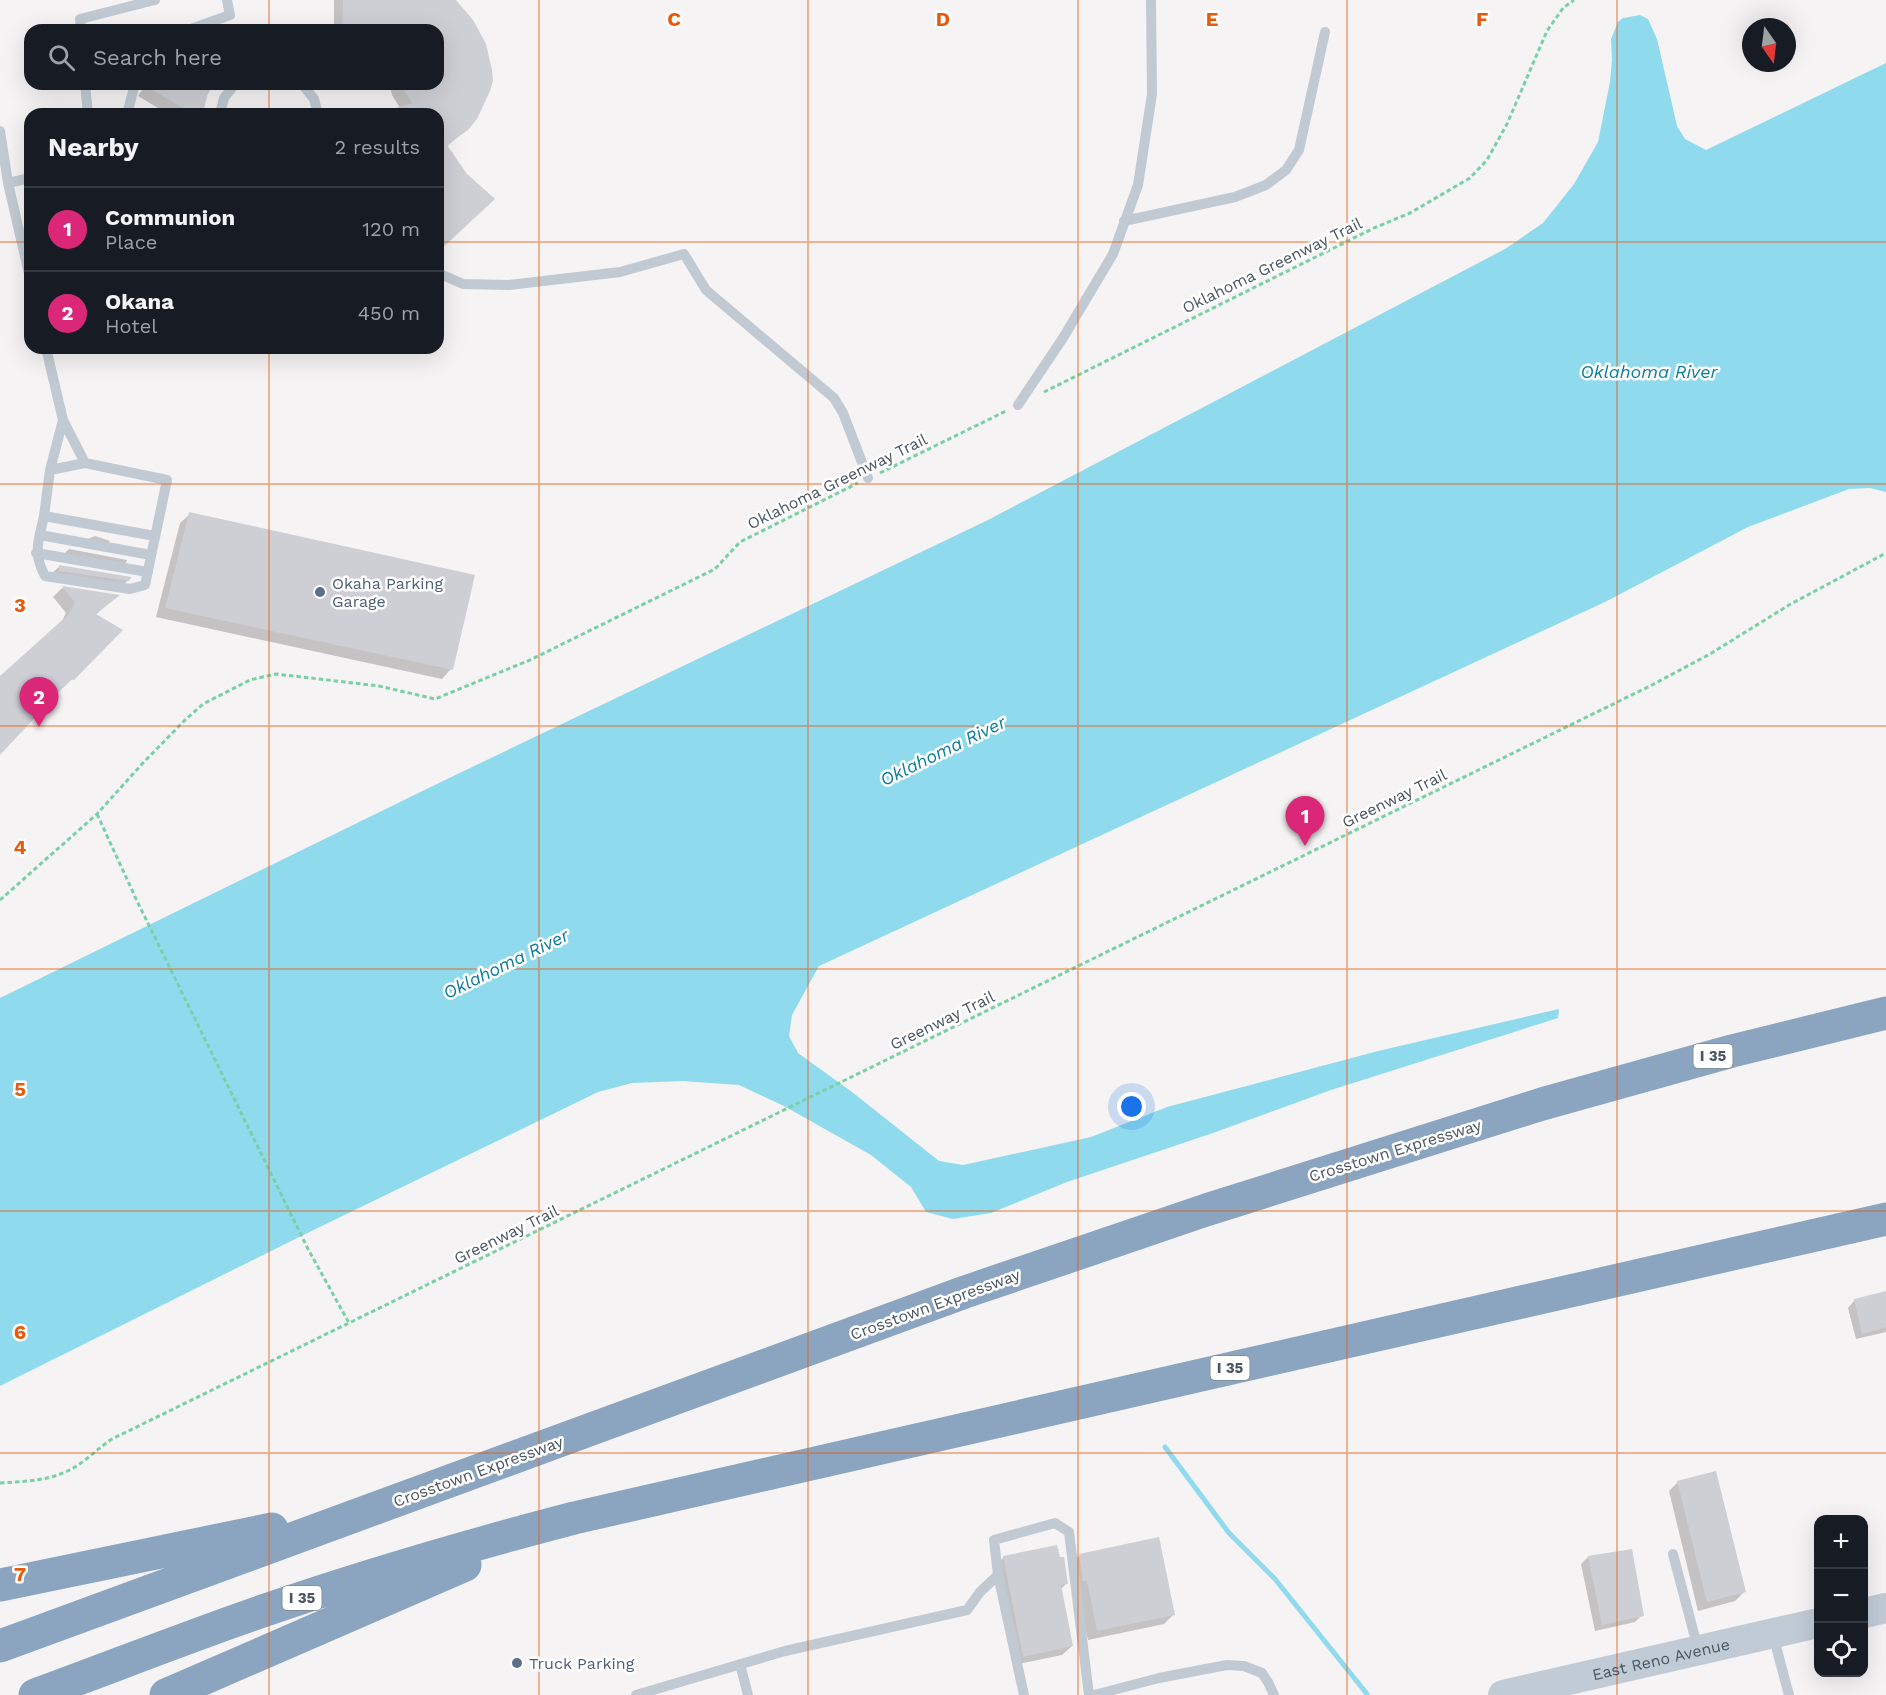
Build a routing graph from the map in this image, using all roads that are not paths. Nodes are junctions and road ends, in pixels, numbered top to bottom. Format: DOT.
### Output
graph roads {
  1 [pos="155,0"];
  2 [pos="227,0"];
  3 [pos="1151,0"];
  4 [pos="80,24"];
  5 [pos="205,24"];
  6 [pos="1325,32"];
  7 [pos="86,90"];
  8 [pos="133,90"];
  9 [pos="230,90"];
  10 [pos="307,90"];
  11 [pos="87,108"];
  12 [pos="129,108"];
  13 [pos="222,108"];
  14 [pos="316,108"];
  15 [pos="0,131"];
  16 [pos="24,179"];
  17 [pos="8,183"];
  18 [pos="1124,221"];
  19 [pos="24,252"];
  20 [pos="444,276"];
  21 [pos="47,354"];
  22 [pos="1018,405"];
  23 [pos="63,420"];
  24 [pos="85,463"];
  25 [pos="50,470"];
  26 [pos="868,478"];
  27 [pos="44,516"];
  28 [pos="40,535"];
  29 [pos="155,536"];
  30 [pos="36,553"];
  31 [pos="151,555"];
  32 [pos="148,572"];
  33 [pos="1886,1013"];
  34 [pos="1886,1219"];
  35 [pos="382,1506"];
  36 [pos="574,1518"];
  37 [pos="1673,1554"];
  38 [pos="998,1575"];
  39 [pos="0,1585"];
  40 [pos="1886,1608"];
  41 [pos="1868,1612"];
  42 [pos="1814,1624"];
  43 [pos="1772,1634"];
  44 [pos="0,1646"];
  45 [pos="1698,1650"];
  46 [pos="740,1664"];
  47 [pos="35,1695"];
  48 [pos="166,1695"];
  49 [pos="636,1695"];
  50 [pos="748,1695"];
  51 [pos="1024,1695"];
  52 [pos="1093,1695"];
  53 [pos="1274,1695"];
  54 [pos="1503,1695"];
  55 [pos="1789,1695"];
  1 -- 4 [label="lane"];
  2 -- 5 [label="lane"];
  3 -- 18 [label="lane"];
  6 -- 18 [label="lane"];
  7 -- 11 [label="lane"];
  8 -- 12 [label="lane"];
  9 -- 13 [label="lane"];
  10 -- 14 [label="lane"];
  15 -- 17 [label="lane"];
  16 -- 17 [label="lane"];
  17 -- 19 [label="lane"];
  18 -- 22 [label="lane"];
  20 -- 26 [label="lane"];
  21 -- 23 [label="lane"];
  23 -- 24 [label="lane"];
  23 -- 25 [label="lane"];
  24 -- 25 [label="lane"];
  24 -- 29 [label="lane"];
  25 -- 27 [label="lane"];
  27 -- 28 [label="lane"];
  27 -- 29 [label="lane"];
  28 -- 30 [label="lane"];
  28 -- 31 [label="lane"];
  29 -- 31 [label="lane"];
  30 -- 32 [label="lane"];
  30 -- 32 [label="lane"];
  31 -- 32 [label="lane"];
  33 -- 35 [label="highway, Crosstown Expressway / I 35"];
  34 -- 36 [label="highway, I 35"];
  35 -- 39 [label="highway"];
  35 -- 44 [label="highway, Crosstown Expressway / I 35"];
  36 -- 47 [label="highway, I 35"];
  36 -- 48 [label="highway"];
  37 -- 45 [label="lane"];
  38 -- 46 [label="lane"];
  38 -- 51 [label="lane"];
  38 -- 52 [label="lane"];
  40 -- 41 [label="main road"];
  42 -- 43 [label="main road, East Reno Avenue"];
  43 -- 45 [label="main road, East Reno Avenue"];
  43 -- 55 [label="lane"];
  45 -- 54 [label="main road, East Reno Avenue"];
  46 -- 49 [label="lane"];
  46 -- 50 [label="lane"];
  52 -- 53 [label="lane"];
}
